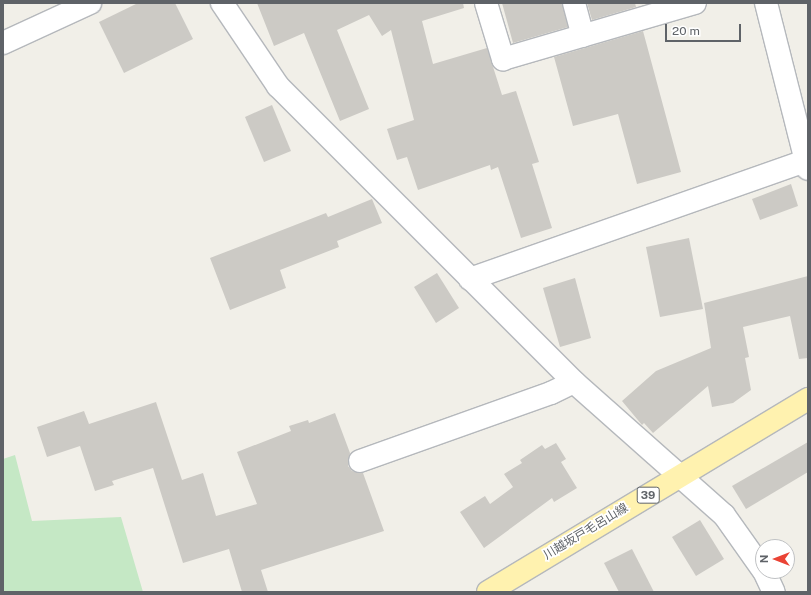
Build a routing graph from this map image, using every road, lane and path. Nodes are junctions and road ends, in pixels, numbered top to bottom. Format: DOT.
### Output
graph roads {
  1 [pos="90,3"];
  2 [pos="222,3"];
  3 [pos="486,3"];
  4 [pos="574,3"];
  5 [pos="766,3"];
  6 [pos="682,5"];
  7 [pos="583,36"];
  8 [pos="3,43"];
  9 [pos="807,165"];
  10 [pos="470,278"];
  11 [pos="574,382"];
  12 [pos="808,399"];
  13 [pos="360,461"];
  14 [pos="678,476"];
  15 [pos="755,559"];
  16 [pos="768,579"];
  17 [pos="491,591"];
  18 [pos="774,592"];
  1 -- 8 [label="street"];
  2 -- 10 [label="street"];
  3 -- 7 [label="street"];
  4 -- 7 [label="street"];
  5 -- 9 [label="street"];
  6 -- 7 [label="street"];
  9 -- 10 [label="street"];
  10 -- 11 [label="street"];
  11 -- 13 [label="street"];
  11 -- 14 [label="street"];
  12 -- 14 [label="main road, 川越坂戸毛呂山線 / 39"];
  14 -- 15 [label="street"];
  14 -- 17 [label="main road, 川越坂戸毛呂山線 / 39"];
  16 -- 18 [label="street"];
}
